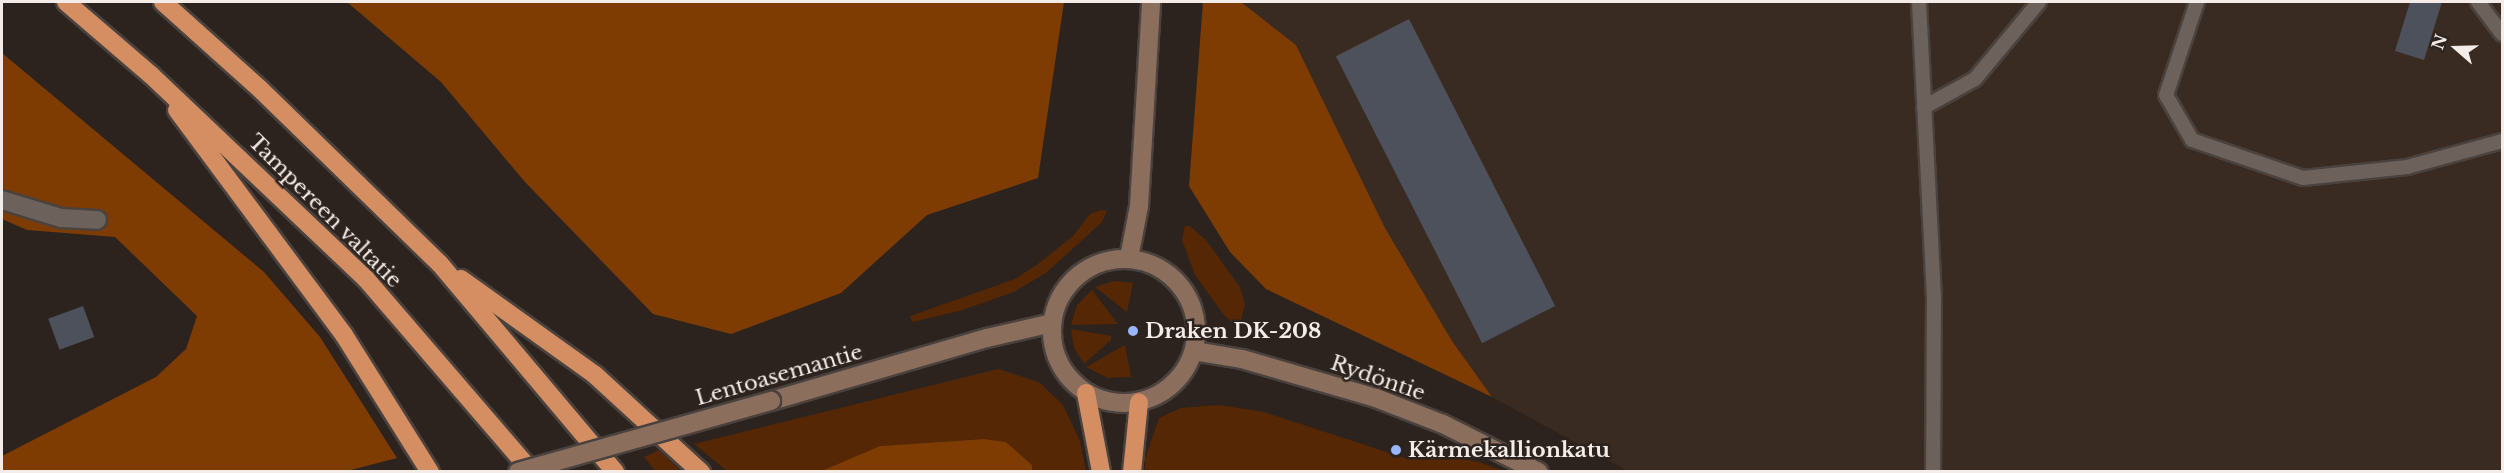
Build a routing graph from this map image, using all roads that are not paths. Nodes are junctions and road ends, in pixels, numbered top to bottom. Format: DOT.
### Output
graph roads {
  1 [pos="66,2"];
  2 [pos="163,2"];
  3 [pos="1151,2"];
  4 [pos="1919,2"];
  5 [pos="2039,2"];
  6 [pos="2198,2"];
  7 [pos="2478,2"];
  8 [pos="2502,34"];
  9 [pos="151,75"];
  10 [pos="1924,107"];
  11 [pos="2502,141"];
  12 [pos="2,200"];
  13 [pos="97,220"];
  14 [pos="1129,258"];
  15 [pos="440,264"];
  16 [pos="1052,323"];
  17 [pos="1194,351"];
  18 [pos="1086,393"];
  19 [pos="1139,402"];
  20 [pos="430,471"];
  21 [pos="518,471"];
  22 [pos="532,471"];
  23 [pos="615,471"];
  24 [pos="701,471"];
  25 [pos="1101,471"];
  26 [pos="1131,471"];
  27 [pos="1539,471"];
  28 [pos="1933,471"];
  1 -- 9 [label="highway, Tampereen valtatie"];
  2 -- 15 [label="highway, Tampereen valtatie"];
  3 -- 14 [label="main road"];
  4 -- 10 [label="lane"];
  5 -- 10 [label="lane"];
  6 -- 11 [label="lane"];
  7 -- 8 [label="lane"];
  9 -- 20 [label="highway"];
  9 -- 22 [label="highway, Tampereen valtatie"];
  10 -- 28 [label="lane"];
  12 -- 13 [label="street"];
  14 -- 16 [label="main road"];
  14 -- 17 [label="main road"];
  15 -- 23 [label="highway, Tampereen valtatie"];
  15 -- 24 [label="highway"];
  16 -- 18 [label="main road"];
  16 -- 21 [label="main road, Lentoasemantie, bridge"];
  17 -- 19 [label="main road"];
  17 -- 27 [label="main road, Rydöntie"];
  18 -- 19 [label="main road"];
  18 -- 25 [label="highway"];
  19 -- 26 [label="highway"];
}
